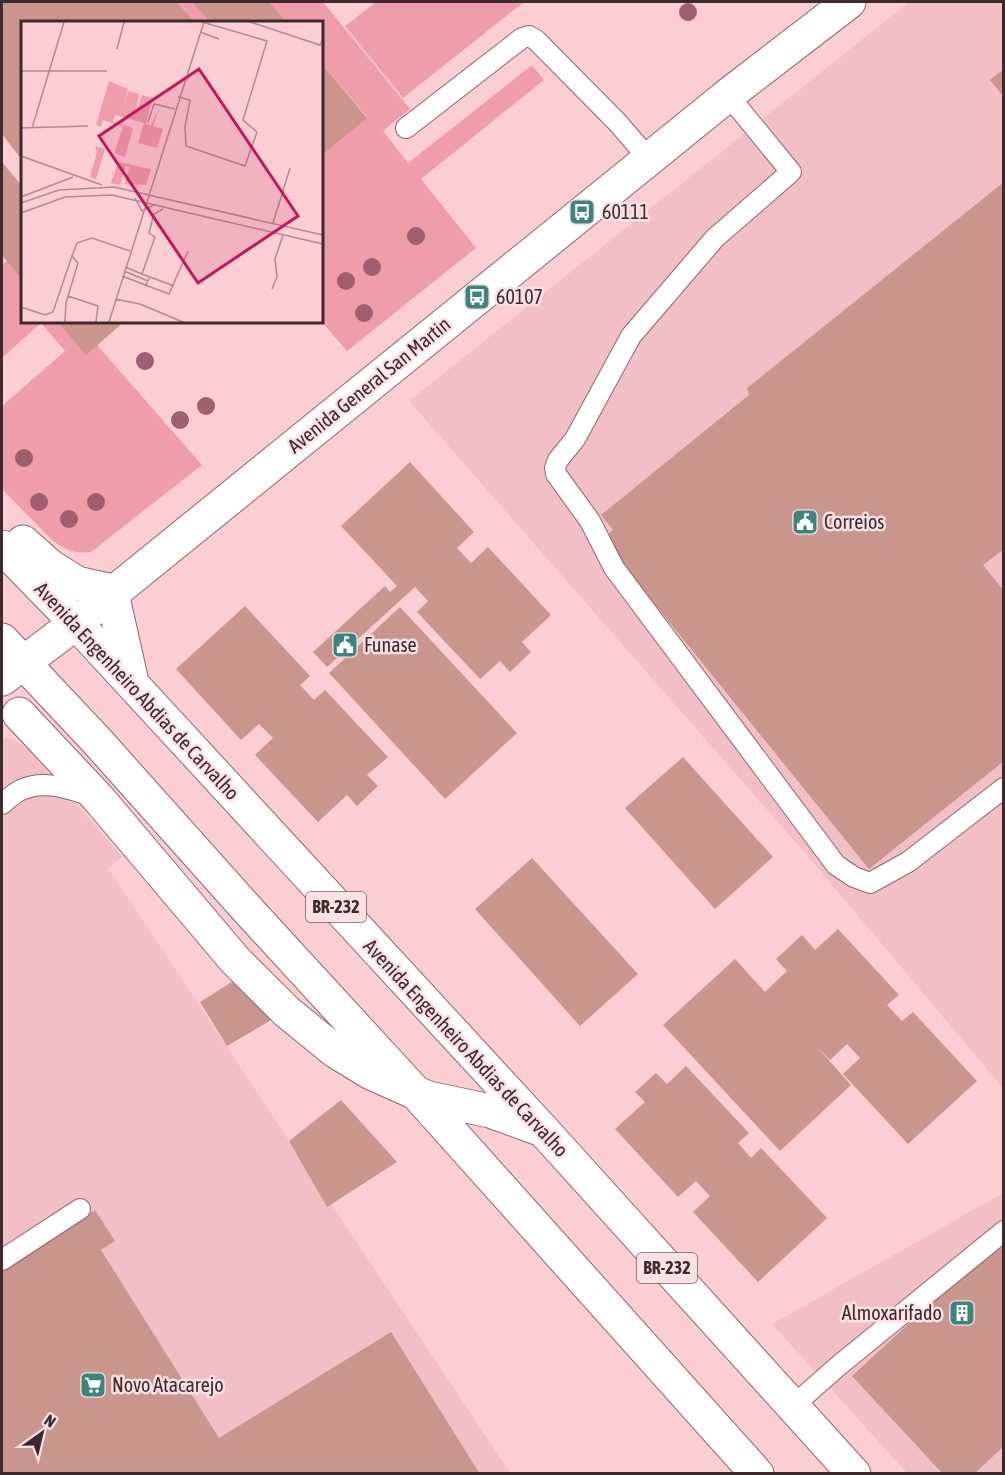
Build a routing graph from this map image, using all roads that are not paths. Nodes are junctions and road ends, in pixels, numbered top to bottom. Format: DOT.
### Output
graph roads {
  1 [pos="849,2"];
  2 [pos="728,95"];
  3 [pos="406,128"];
  4 [pos="649,159"];
  5 [pos="2,541"];
  6 [pos="113,591"];
  7 [pos="76,622"];
  8 [pos="9,661"];
  9 [pos="132,684"];
  10 [pos="10,712"];
  11 [pos="97,741"];
  12 [pos="1004,788"];
  13 [pos="98,798"];
  14 [pos="2,804"];
  15 [pos="416,1093"];
  16 [pos="542,1129"];
  17 [pos="80,1209"];
  18 [pos="1004,1231"];
  19 [pos="2,1260"];
  20 [pos="793,1406"];
  21 [pos="757,1473"];
  22 [pos="854,1473"];
  1 -- 2 [label="main road, Avenida General San Martin"];
  2 -- 4 [label="main road, Avenida General San Martin"];
  2 -- 12 [label="lane"];
  3 -- 4 [label="lane"];
  4 -- 6 [label="main road, Avenida General San Martin"];
  5 -- 6 [label="main road"];
  5 -- 7 [label="main road, Avenida Engenheiro Abdias de Carvalho / BR-232"];
  6 -- 7 [label="main road, Avenida General San Martin"];
  6 -- 9 [label="main road"];
  7 -- 8 [label="main road, Avenida General San Martin"];
  7 -- 9 [label="main road, Avenida Engenheiro Abdias de Carvalho / BR-232"];
  8 -- 11 [label="main road"];
  9 -- 16 [label="main road, Avenida Engenheiro Abdias de Carvalho / BR-232"];
  10 -- 11 [label="main road"];
  10 -- 13 [label="main road"];
  11 -- 15 [label="main road"];
  13 -- 14 [label="lane"];
  13 -- 15 [label="main road"];
  15 -- 16 [label="main road"];
  15 -- 21 [label="main road"];
  16 -- 20 [label="main road, Avenida Engenheiro Abdias de Carvalho / BR-232"];
  17 -- 19 [label="lane"];
  18 -- 20 [label="lane"];
  20 -- 22 [label="main road, Avenida Engenheiro Abdias de Carvalho / BR-232"];
}
